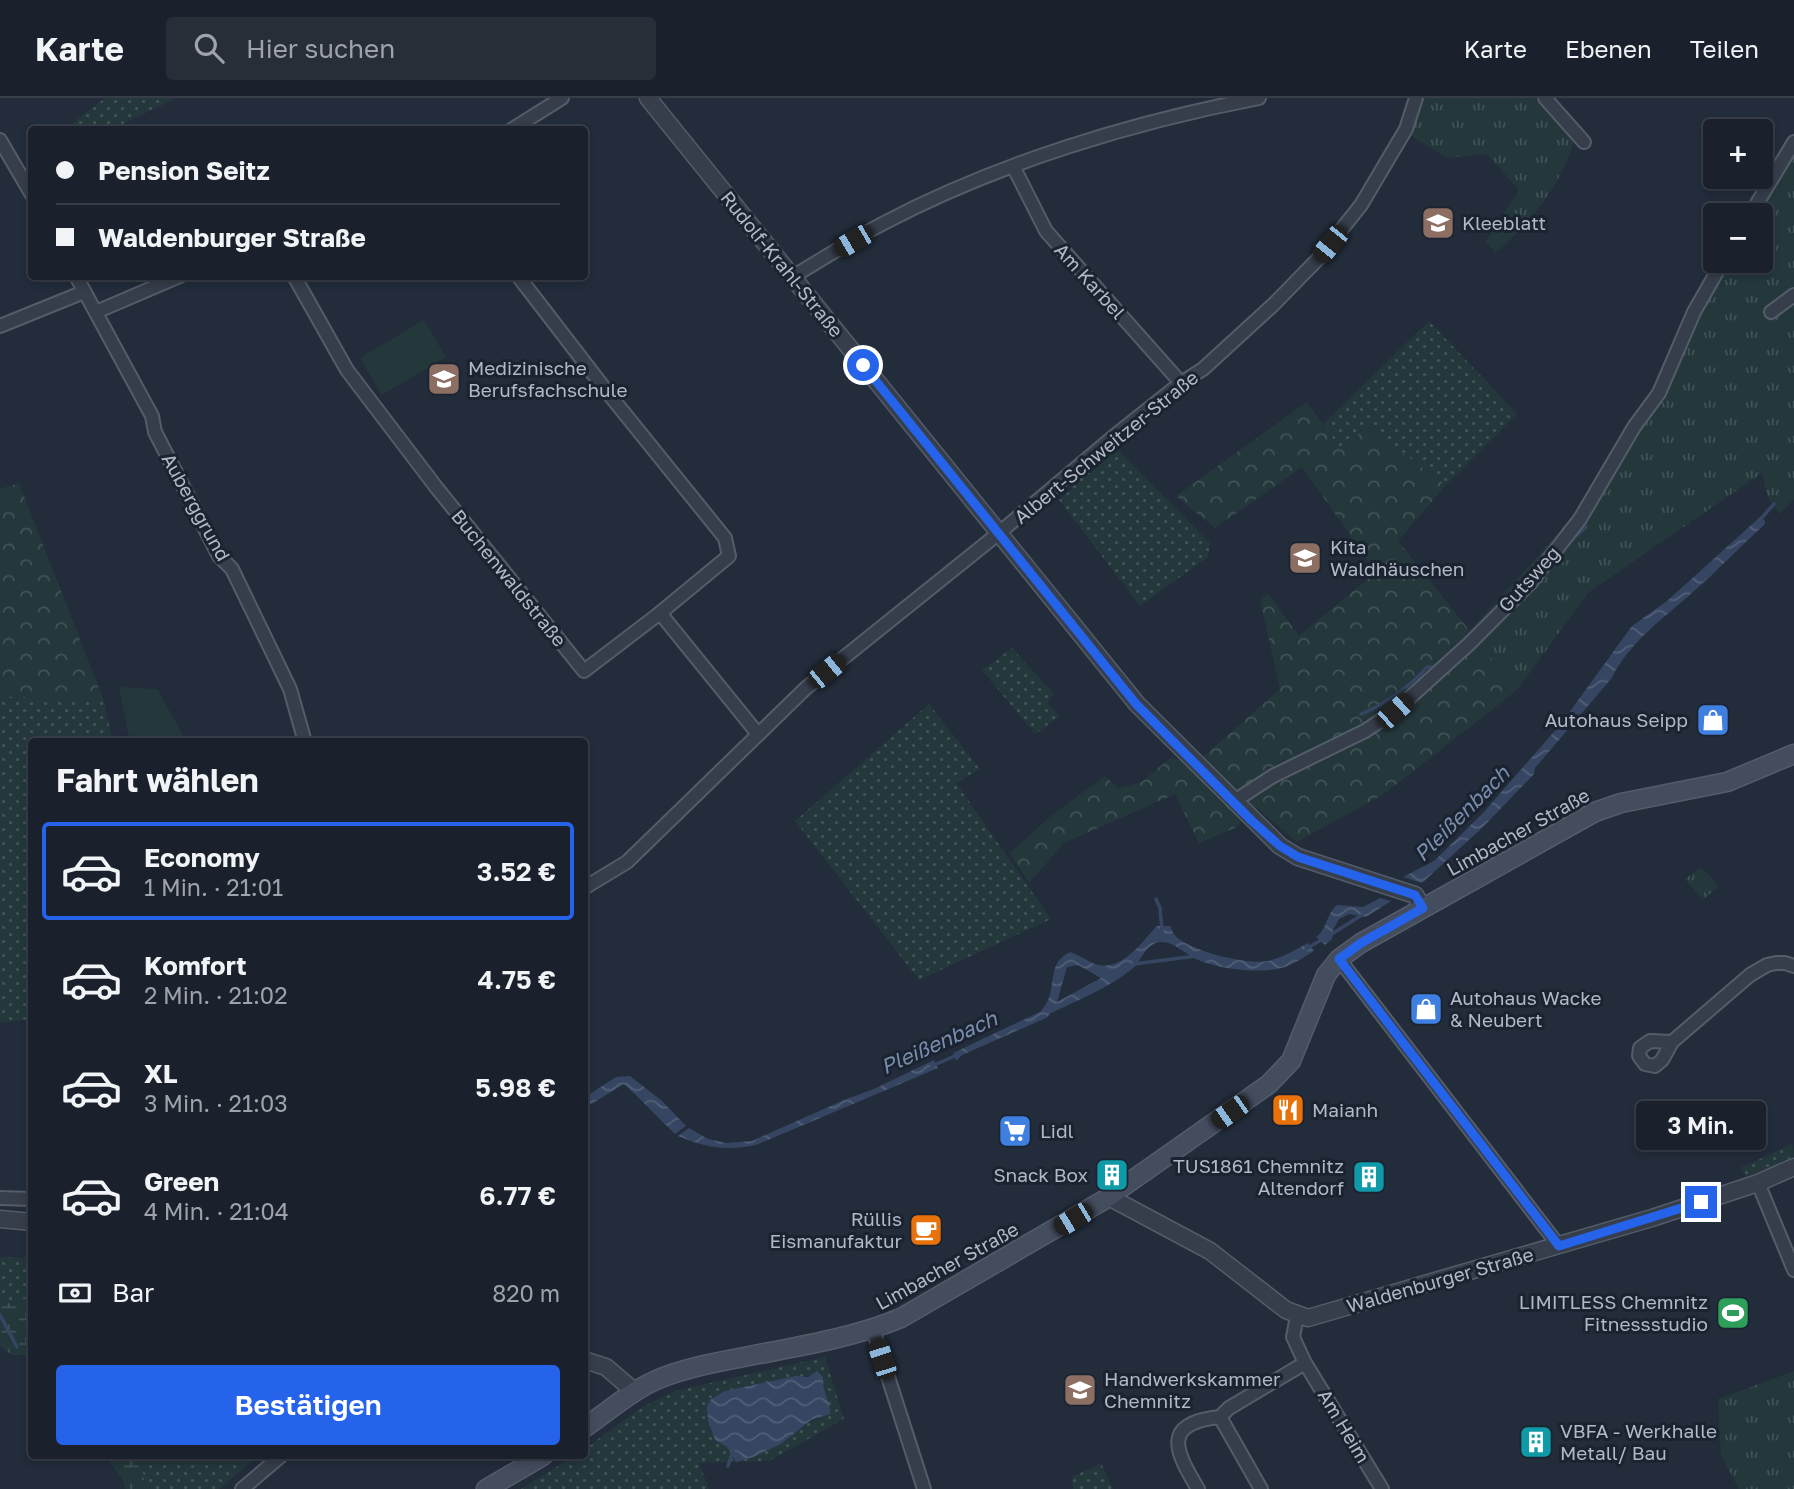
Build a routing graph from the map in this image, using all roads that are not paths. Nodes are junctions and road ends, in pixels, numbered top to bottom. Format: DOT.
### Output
graph roads {
  1 [pos="562,98"];
  2 [pos="648,98"];
  3 [pos="1259,98"];
  4 [pos="1416,98"];
  5 [pos="1545,98"];
  6 [pos="517,126"];
  7 [pos="0,140"];
  8 [pos="1584,142"];
  9 [pos="1794,142"];
  10 [pos="1014,168"];
  11 [pos="28,188"];
  12 [pos="1757,203"];
  13 [pos="1716,273"];
  14 [pos="792,277"];
  15 [pos="78,280"];
  16 [pos="171,280"];
  17 [pos="295,280"];
  18 [pos="521,280"];
  19 [pos="84,292"];
  20 [pos="1794,295"];
  21 [pos="1771,312"];
  22 [pos="96,313"];
  23 [pos="0,326"];
  24 [pos="1181,383"];
  25 [pos="999,533"];
  26 [pos="660,613"];
  27 [pos="758,734"];
  28 [pos="303,738"];
  29 [pos="1794,754"];
  30 [pos="1233,802"];
  31 [pos="588,886"];
  32 [pos="1419,901"];
  33 [pos="1339,959"];
  34 [pos="1794,966"];
  35 [pos="1672,1042"];
  36 [pos="1794,1167"];
  37 [pos="1758,1183"];
  38 [pos="1109,1197"];
  39 [pos="0,1198"];
  40 [pos="28,1199"];
  41 [pos="0,1219"];
  42 [pos="28,1222"];
  43 [pos="1559,1246"];
  44 [pos="1794,1270"];
  45 [pos="1297,1316"];
  46 [pos="873,1330"];
  47 [pos="588,1361"];
  48 [pos="1305,1363"];
  49 [pos="635,1392"];
  50 [pos="1220,1417"];
  51 [pos="588,1425"];
  52 [pos="277,1459"];
  53 [pos="539,1459"];
  54 [pos="509,1483"];
  55 [pos="242,1489"];
  56 [pos="486,1489"];
  57 [pos="924,1489"];
  58 [pos="1198,1489"];
  59 [pos="1261,1489"];
  60 [pos="1382,1489"];
  1 -- 6 [label="street"];
  2 -- 14 [label="street, Rudolf-Krahl-Straße"];
  3 -- 10 [label="street"];
  4 -- 24 [label="street, Albert-Schweitzer-Straße"];
  5 -- 8 [label="street"];
  7 -- 11 [label="street"];
  9 -- 12 [label="street"];
  10 -- 14 [label="street"];
  10 -- 24 [label="street, Am Karbel"];
  13 -- 30 [label="street, Gutsweg"];
  14 -- 25 [label="street, Rudolf-Krahl-Straße"];
  15 -- 19 [label="street, Auberggrund"];
  16 -- 22 [label="street"];
  17 -- 26 [label="street, Buchenwaldstraße"];
  18 -- 26 [label="street"];
  19 -- 22 [label="street, Auberggrund"];
  19 -- 23 [label="street"];
  20 -- 21 [label="street"];
  22 -- 28 [label="street, Auberggrund"];
  24 -- 25 [label="street, Albert-Schweitzer-Straße"];
  25 -- 27 [label="street, Albert-Schweitzer-Straße"];
  25 -- 30 [label="street, Rudolf-Krahl-Straße"];
  26 -- 27 [label="street"];
  27 -- 31 [label="street, Albert-Schweitzer-Straße"];
  29 -- 32 [label="main road, Limbacher Straße"];
  30 -- 32 [label="street, Rudolf-Krahl-Straße"];
  32 -- 33 [label="main road, Limbacher Straße"];
  33 -- 38 [label="main road, Limbacher Straße"];
  33 -- 43 [label="street"];
  34 -- 35 [label="street"];
  36 -- 37 [label="street, Waldenburger Straße"];
  37 -- 43 [label="street, Waldenburger Straße"];
  37 -- 44 [label="street"];
  38 -- 45 [label="street"];
  38 -- 46 [label="main road, Limbacher Straße"];
  39 -- 40 [label="street"];
  41 -- 42 [label="street"];
  43 -- 45 [label="street, Waldenburger Straße"];
  45 -- 48 [label="street, Am Heim"];
  46 -- 49 [label="main road, Limbacher Straße"];
  46 -- 57 [label="street, Limbacher Straße"];
  47 -- 49 [label="street"];
  48 -- 50 [label="street"];
  48 -- 60 [label="street, Am Heim"];
  49 -- 51 [label="main road, Limbacher Straße"];
  50 -- 58 [label="street"];
  50 -- 59 [label="street"];
  52 -- 55 [label="street"];
  53 -- 54 [label="main road"];
  54 -- 56 [label="main road"];
}
